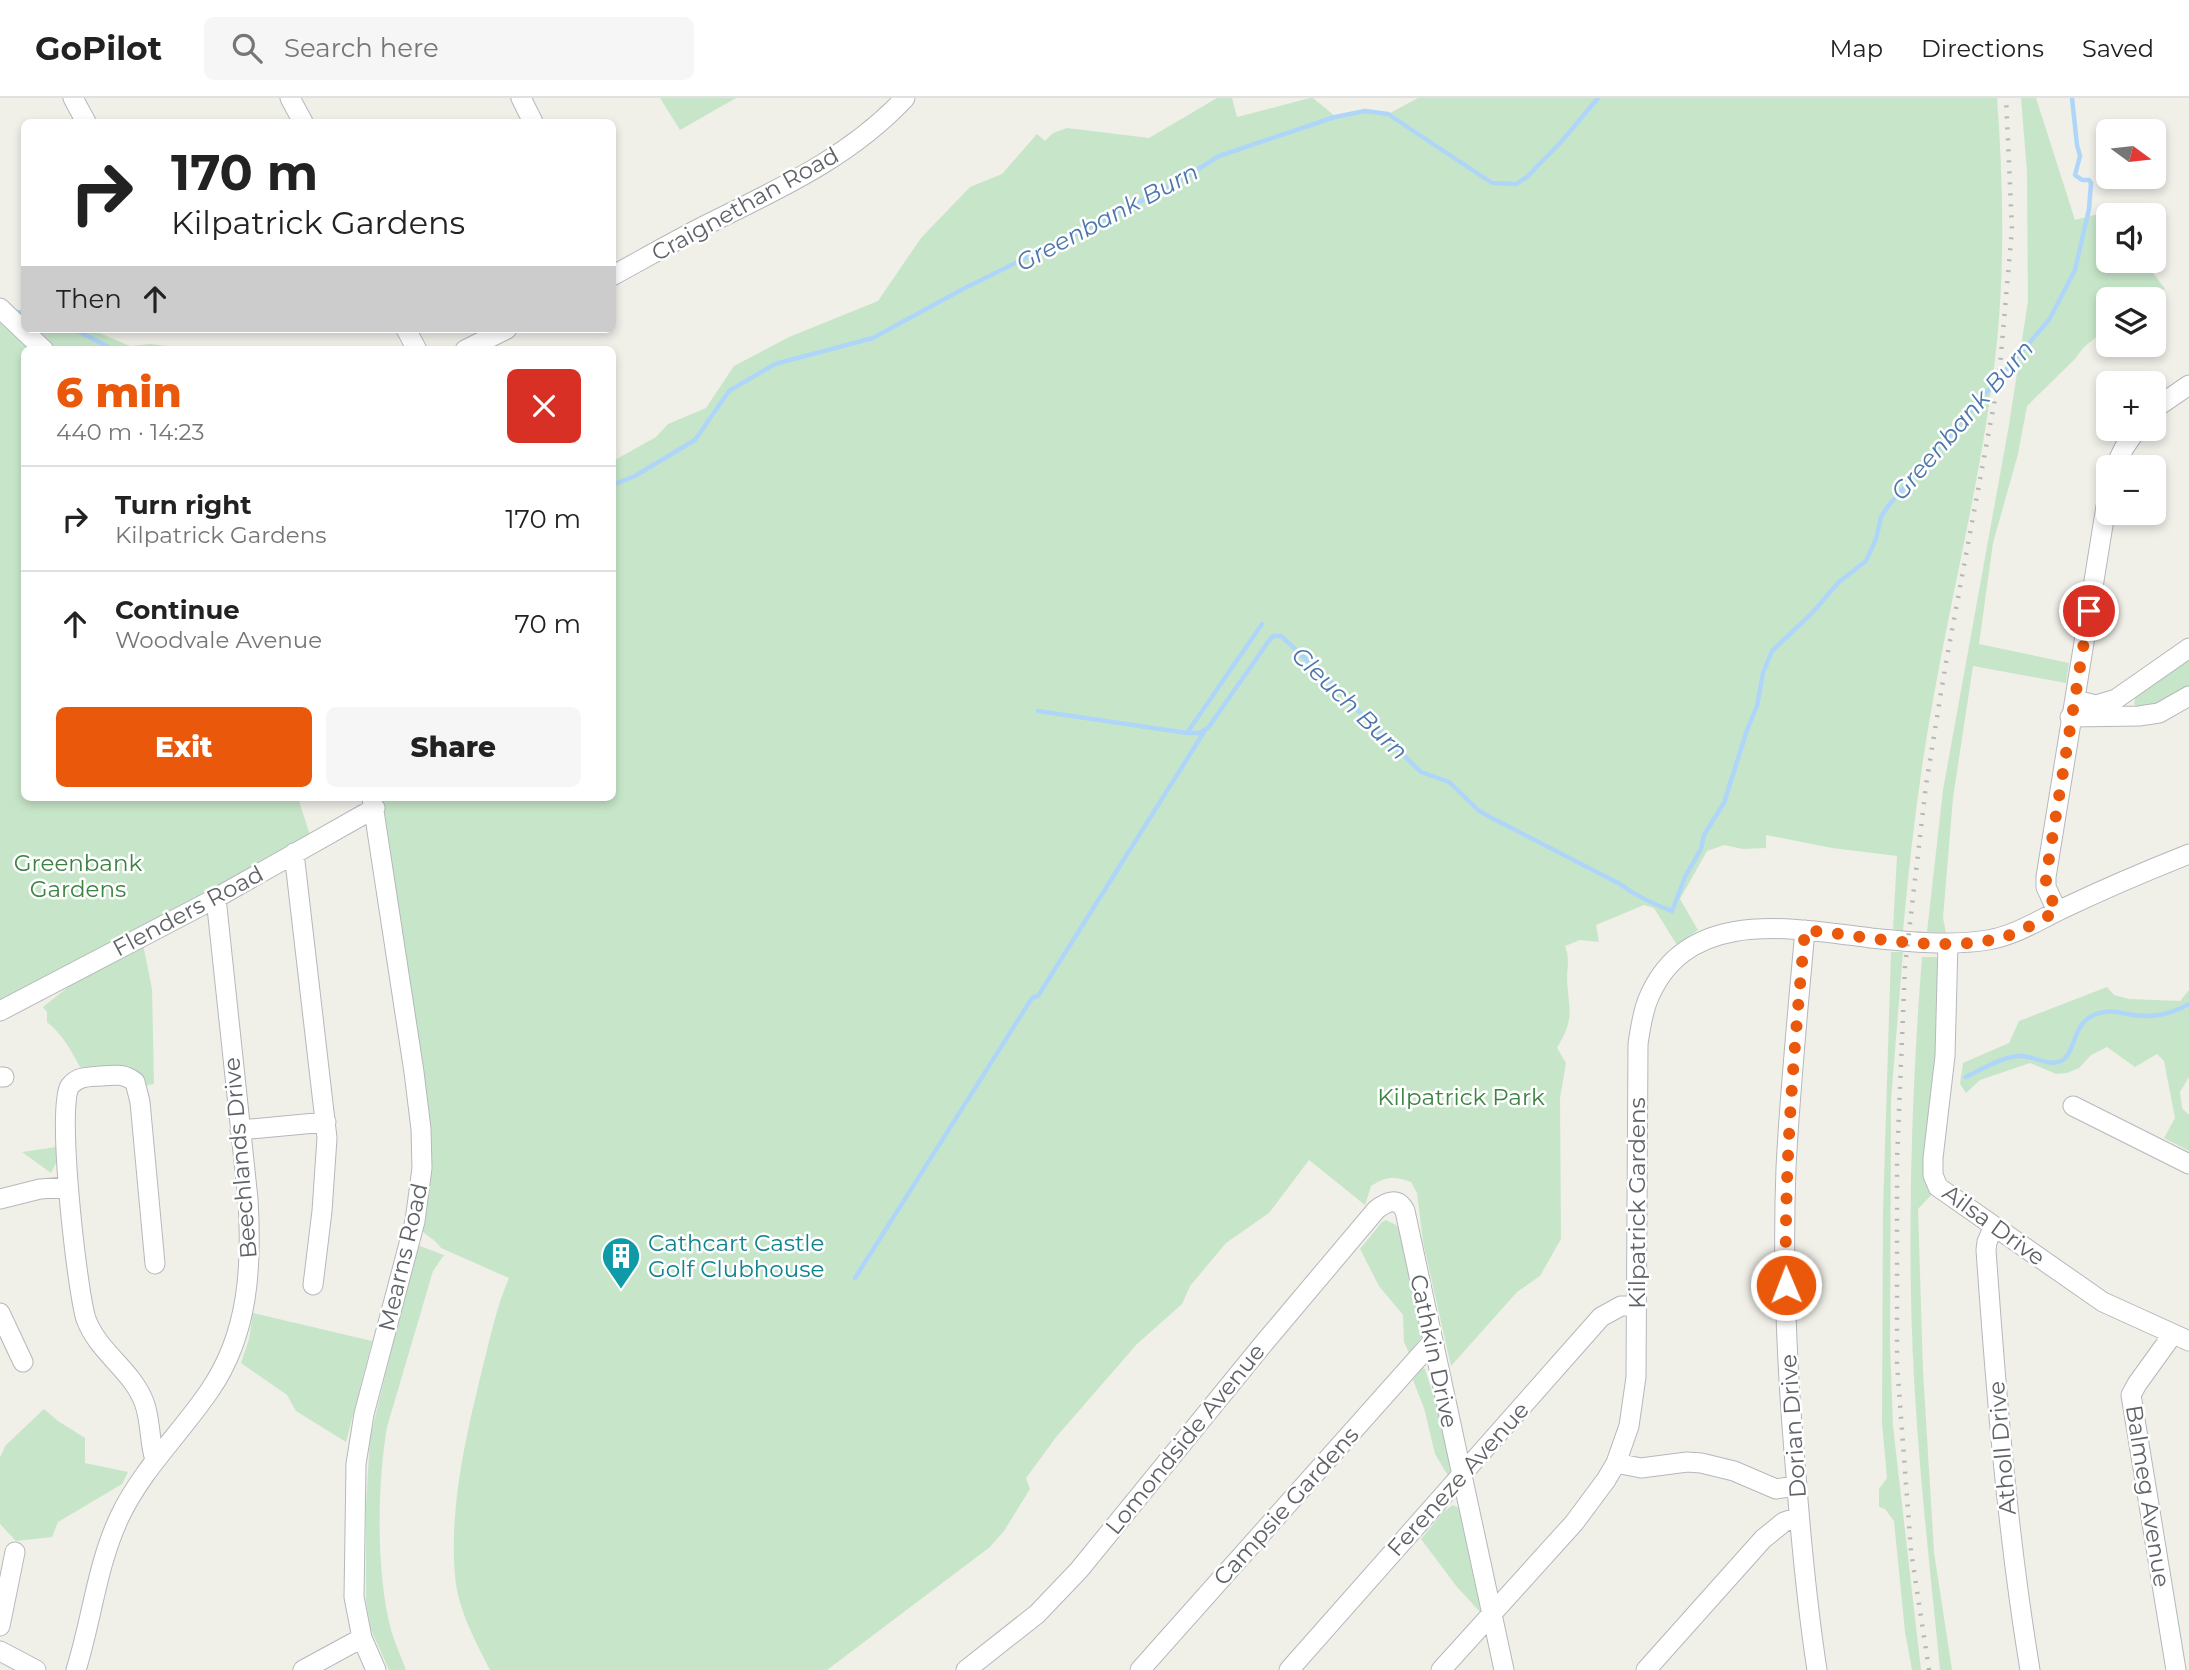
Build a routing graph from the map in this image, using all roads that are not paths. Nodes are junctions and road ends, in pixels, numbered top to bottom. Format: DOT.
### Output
graph roads {
  1 [pos="73,98"];
  2 [pos="290,98"];
  3 [pos="521,98"];
  4 [pos="905,98"];
  5 [pos="84,119"];
  6 [pos="301,119"];
  7 [pos="532,119"];
  8 [pos="616,274"];
  9 [pos="0,308"];
  10 [pos="21,328"];
  11 [pos="26,333"];
  12 [pos="499,333"];
  13 [pos="40,346"];
  14 [pos="473,346"];
  15 [pos="2189,385"];
  16 [pos="2166,401"];
  17 [pos="2103,525"];
  18 [pos="2189,648"];
  19 [pos="2189,696"];
  20 [pos="2073,709"];
  21 [pos="373,803"];
  22 [pos="293,853"];
  23 [pos="2189,854"];
  24 [pos="216,898"];
  25 [pos="2057,911"];
  26 [pos="1805,930"];
  27 [pos="1948,943"];
  28 [pos="0,1011"];
  29 [pos="2073,1106"];
  30 [pos="326,1122"];
  31 [pos="240,1130"];
  32 [pos="2189,1164"];
  33 [pos="68,1187"];
  34 [pos="0,1199"];
  35 [pos="1394,1201"];
  36 [pos="1994,1227"];
  37 [pos="155,1264"];
  38 [pos="313,1284"];
  39 [pos="1636,1307"];
  40 [pos="0,1313"];
  41 [pos="2181,1337"];
  42 [pos="1433,1341"];
  43 [pos="15,1355"];
  44 [pos="155,1460"];
  45 [pos="1615,1463"];
  46 [pos="1462,1476"];
  47 [pos="1796,1486"];
  48 [pos="1799,1517"];
  49 [pos="9,1559"];
  50 [pos="1492,1613"];
  51 [pos="0,1626"];
  52 [pos="362,1638"];
  53 [pos="0,1651"];
  54 [pos="36,1670"];
  55 [pos="76,1670"];
  56 [pos="303,1670"];
  57 [pos="376,1670"];
  58 [pos="966,1670"];
  59 [pos="1140,1670"];
  60 [pos="1289,1670"];
  61 [pos="1441,1670"];
  62 [pos="1504,1670"];
  63 [pos="1646,1670"];
  64 [pos="1817,1670"];
  65 [pos="2030,1670"];
  66 [pos="2176,1670"];
  1 -- 5 [label="street"];
  2 -- 6 [label="street"];
  3 -- 7 [label="street"];
  4 -- 8 [label="street, Craignethan Road"];
  9 -- 10 [label="street"];
  11 -- 13 [label="street"];
  12 -- 14 [label="street"];
  15 -- 16 [label="street"];
  17 -- 20 [label="street"];
  18 -- 20 [label="street"];
  19 -- 20 [label="street"];
  20 -- 25 [label="street"];
  21 -- 22 [label="street, Flenders Road"];
  21 -- 52 [label="street, Mearns Road"];
  22 -- 24 [label="street, Flenders Road"];
  22 -- 30 [label="street"];
  23 -- 25 [label="street, Kilpatrick Gardens"];
  24 -- 28 [label="street, Flenders Road"];
  24 -- 31 [label="street, Beechlands Drive"];
  25 -- 27 [label="street, Kilpatrick Gardens"];
  26 -- 27 [label="street, Kilpatrick Gardens"];
  26 -- 39 [label="street, Kilpatrick Gardens"];
  26 -- 47 [label="street, Dorian Drive"];
  27 -- 36 [label="street, Ailsa Drive"];
  29 -- 32 [label="street"];
  30 -- 31 [label="street"];
  30 -- 38 [label="street"];
  31 -- 44 [label="street, Beechlands Drive"];
  33 -- 34 [label="street"];
  33 -- 37 [label="street"];
  33 -- 44 [label="street"];
  35 -- 42 [label="street, Cathkin Drive"];
  35 -- 58 [label="street, Lomondside Avenue"];
  36 -- 41 [label="street, Ailsa Drive"];
  36 -- 65 [label="street, Atholl Drive"];
  39 -- 45 [label="street, Kilpatrick Gardens"];
  39 -- 46 [label="street, Fereneze Avenue"];
  40 -- 43 [label="street"];
  41 -- 66 [label="street, Balmeg Avenue"];
  42 -- 46 [label="street, Cathkin Drive"];
  42 -- 59 [label="street, Campsie Gardens"];
  44 -- 55 [label="street, Beechlands Drive"];
  45 -- 47 [label="street"];
  45 -- 50 [label="street, Kilpatrick Gardens"];
  46 -- 50 [label="street, Cathkin Drive"];
  46 -- 60 [label="street, Fereneze Avenue"];
  47 -- 48 [label="street, Dorian Drive"];
  48 -- 63 [label="street"];
  48 -- 64 [label="street, Dorian Drive"];
  49 -- 51 [label="street"];
  50 -- 61 [label="street, Kilpatrick Gardens"];
  50 -- 62 [label="street, Cathkin Drive"];
  52 -- 56 [label="street"];
  52 -- 57 [label="street, Mearns Road"];
  53 -- 54 [label="street"];
}
